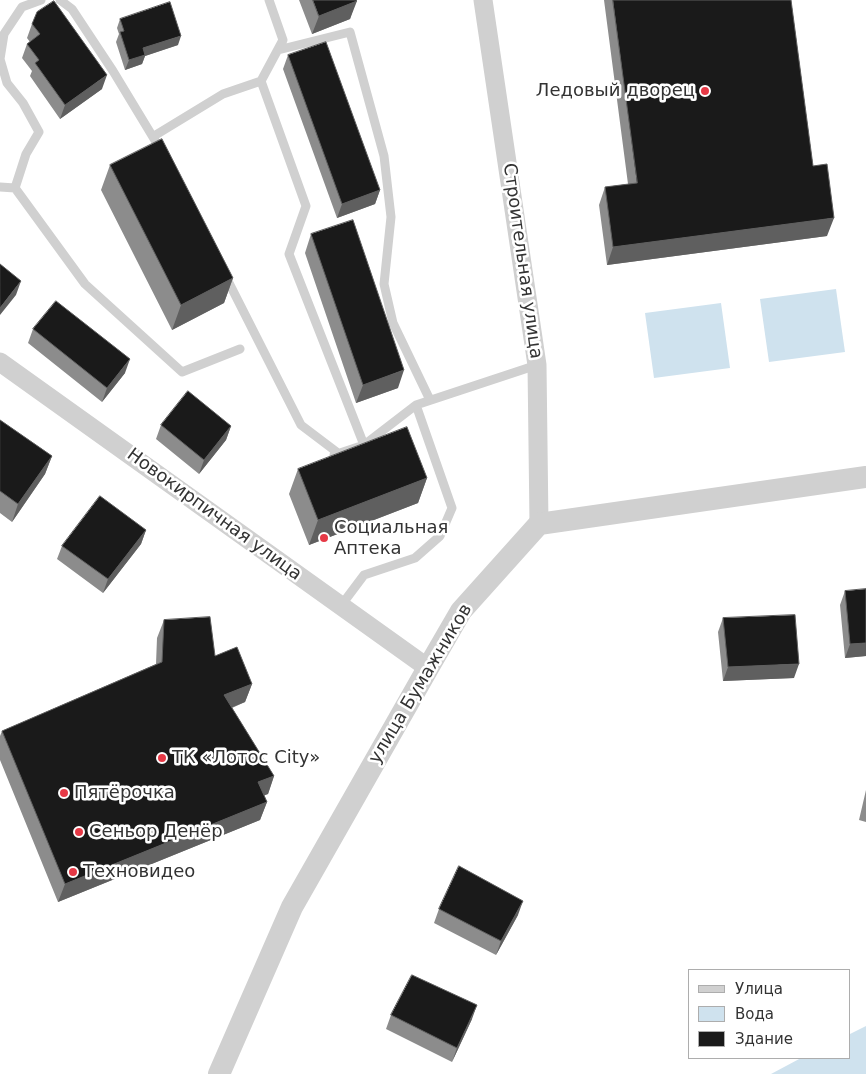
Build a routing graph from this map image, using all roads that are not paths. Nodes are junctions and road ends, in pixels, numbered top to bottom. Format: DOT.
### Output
graph roads {
  1 [pos="41,0"];
  2 [pos="60,0"];
  3 [pos="269,0"];
  4 [pos="483,0"];
  5 [pos="278,50"];
  6 [pos="261,81"];
  7 [pos="154,136"];
  8 [pos="167,163"];
  9 [pos="0,186"];
  10 [pos="15,188"];
  11 [pos="221,268"];
  12 [pos="240,349"];
  13 [pos="0,362"];
  14 [pos="537,365"];
  15 [pos="430,400"];
  16 [pos="416,405"];
  17 [pos="364,445"];
  18 [pos="338,453"];
  19 [pos="322,462"];
  20 [pos="866,477"];
  21 [pos="539,524"];
  22 [pos="340,606"];
  23 [pos="428,668"];
  24 [pos="219,1074"];
  1 -- 10 [label="lane"];
  2 -- 7 [label="lane"];
  3 -- 5 [label="lane"];
  4 -- 14 [label="street, Строительная улица"];
  5 -- 6 [label="lane"];
  5 -- 15 [label="lane"];
  6 -- 7 [label="lane"];
  6 -- 17 [label="lane"];
  7 -- 8 [label="lane"];
  9 -- 10 [label="lane"];
  10 -- 12 [label="lane"];
  11 -- 18 [label="lane"];
  13 -- 22 [label="street, Новокирпичная улица"];
  14 -- 15 [label="lane"];
  14 -- 21 [label="street, Строительная улица"];
  15 -- 16 [label="lane"];
  16 -- 17 [label="lane"];
  16 -- 22 [label="lane"];
  17 -- 18 [label="lane"];
  18 -- 19 [label="lane"];
  20 -- 21 [label="street"];
  21 -- 23 [label="street, улица Бумажников"];
  22 -- 23 [label="street, Новокирпичная улица"];
  23 -- 24 [label="street, улица Бумажников"];
}
